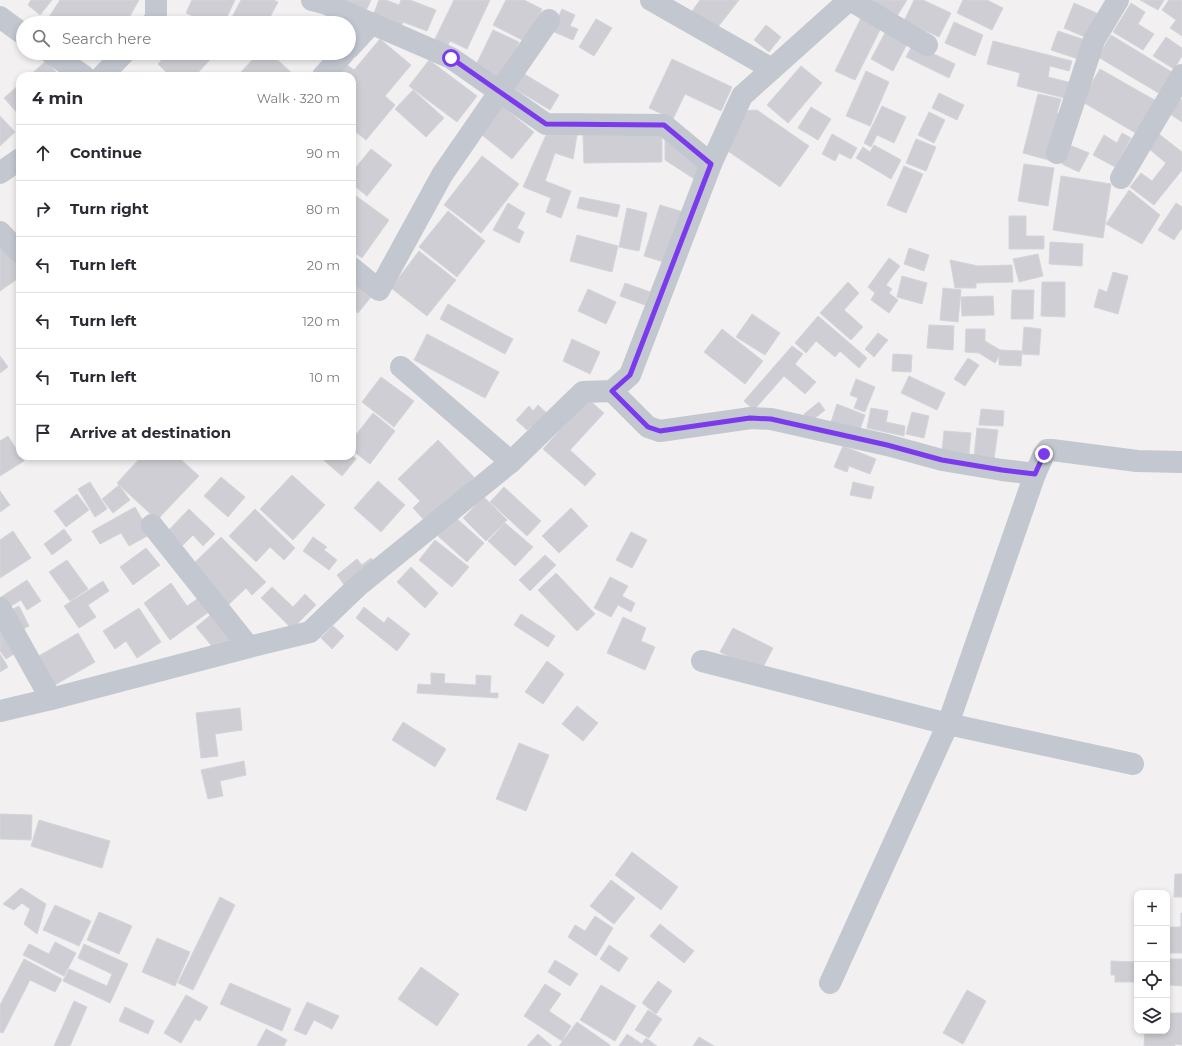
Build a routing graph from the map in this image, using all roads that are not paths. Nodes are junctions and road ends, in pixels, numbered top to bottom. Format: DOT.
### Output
graph roads {
  1 [pos="156,0"];
  2 [pos="312,0"];
  3 [pos="651,0"];
  4 [pos="849,0"];
  5 [pos="1118,0"];
  6 [pos="156,16"];
  7 [pos="354,16"];
  8 [pos="0,17"];
  9 [pos="356,17"];
  10 [pos="549,20"];
  11 [pos="372,23"];
  12 [pos="16,29"];
  13 [pos="356,40"];
  14 [pos="927,45"];
  15 [pos="61,60"];
  16 [pos="117,60"];
  17 [pos="338,60"];
  18 [pos="772,69"];
  19 [pos="78,72"];
  20 [pos="106,72"];
  21 [pos="327,72"];
  22 [pos="1182,75"];
  23 [pos="499,92"];
  24 [pos="1057,153"];
  25 [pos="16,162"];
  26 [pos="711,164"];
  27 [pos="0,173"];
  28 [pos="1121,178"];
  29 [pos="0,232"];
  30 [pos="16,249"];
  31 [pos="356,271"];
  32 [pos="401,367"];
  33 [pos="612,391"];
  34 [pos="511,462"];
  35 [pos="1182,462"];
  36 [pos="1035,474"];
  37 [pos="152,525"];
  38 [pos="0,608"];
  39 [pos="249,647"];
  40 [pos="702,661"];
  41 [pos="51,699"];
  42 [pos="0,711"];
  43 [pos="948,724"];
  44 [pos="1132,764"];
  45 [pos="830,983"];
  1 -- 6 [label="street"];
  2 -- 7 [label="street"];
  3 -- 18 [label="street"];
  4 -- 14 [label="street"];
  4 -- 18 [label="street"];
  5 -- 24 [label="street"];
  8 -- 12 [label="street"];
  9 -- 11 [label="street"];
  10 -- 23 [label="street"];
  11 -- 13 [label="street"];
  11 -- 23 [label="street"];
  15 -- 19 [label="street"];
  16 -- 20 [label="street"];
  17 -- 21 [label="street"];
  18 -- 26 [label="street"];
  22 -- 28 [label="street"];
  23 -- 26 [label="street"];
  23 -- 31 [label="street"];
  25 -- 27 [label="street"];
  26 -- 33 [label="street"];
  29 -- 30 [label="street"];
  32 -- 34 [label="street"];
  33 -- 34 [label="street"];
  33 -- 36 [label="street"];
  34 -- 39 [label="street"];
  35 -- 36 [label="street"];
  36 -- 43 [label="street"];
  37 -- 39 [label="street"];
  38 -- 41 [label="street"];
  39 -- 41 [label="street"];
  40 -- 43 [label="street"];
  41 -- 42 [label="street"];
  43 -- 44 [label="street"];
  43 -- 45 [label="street"];
}
